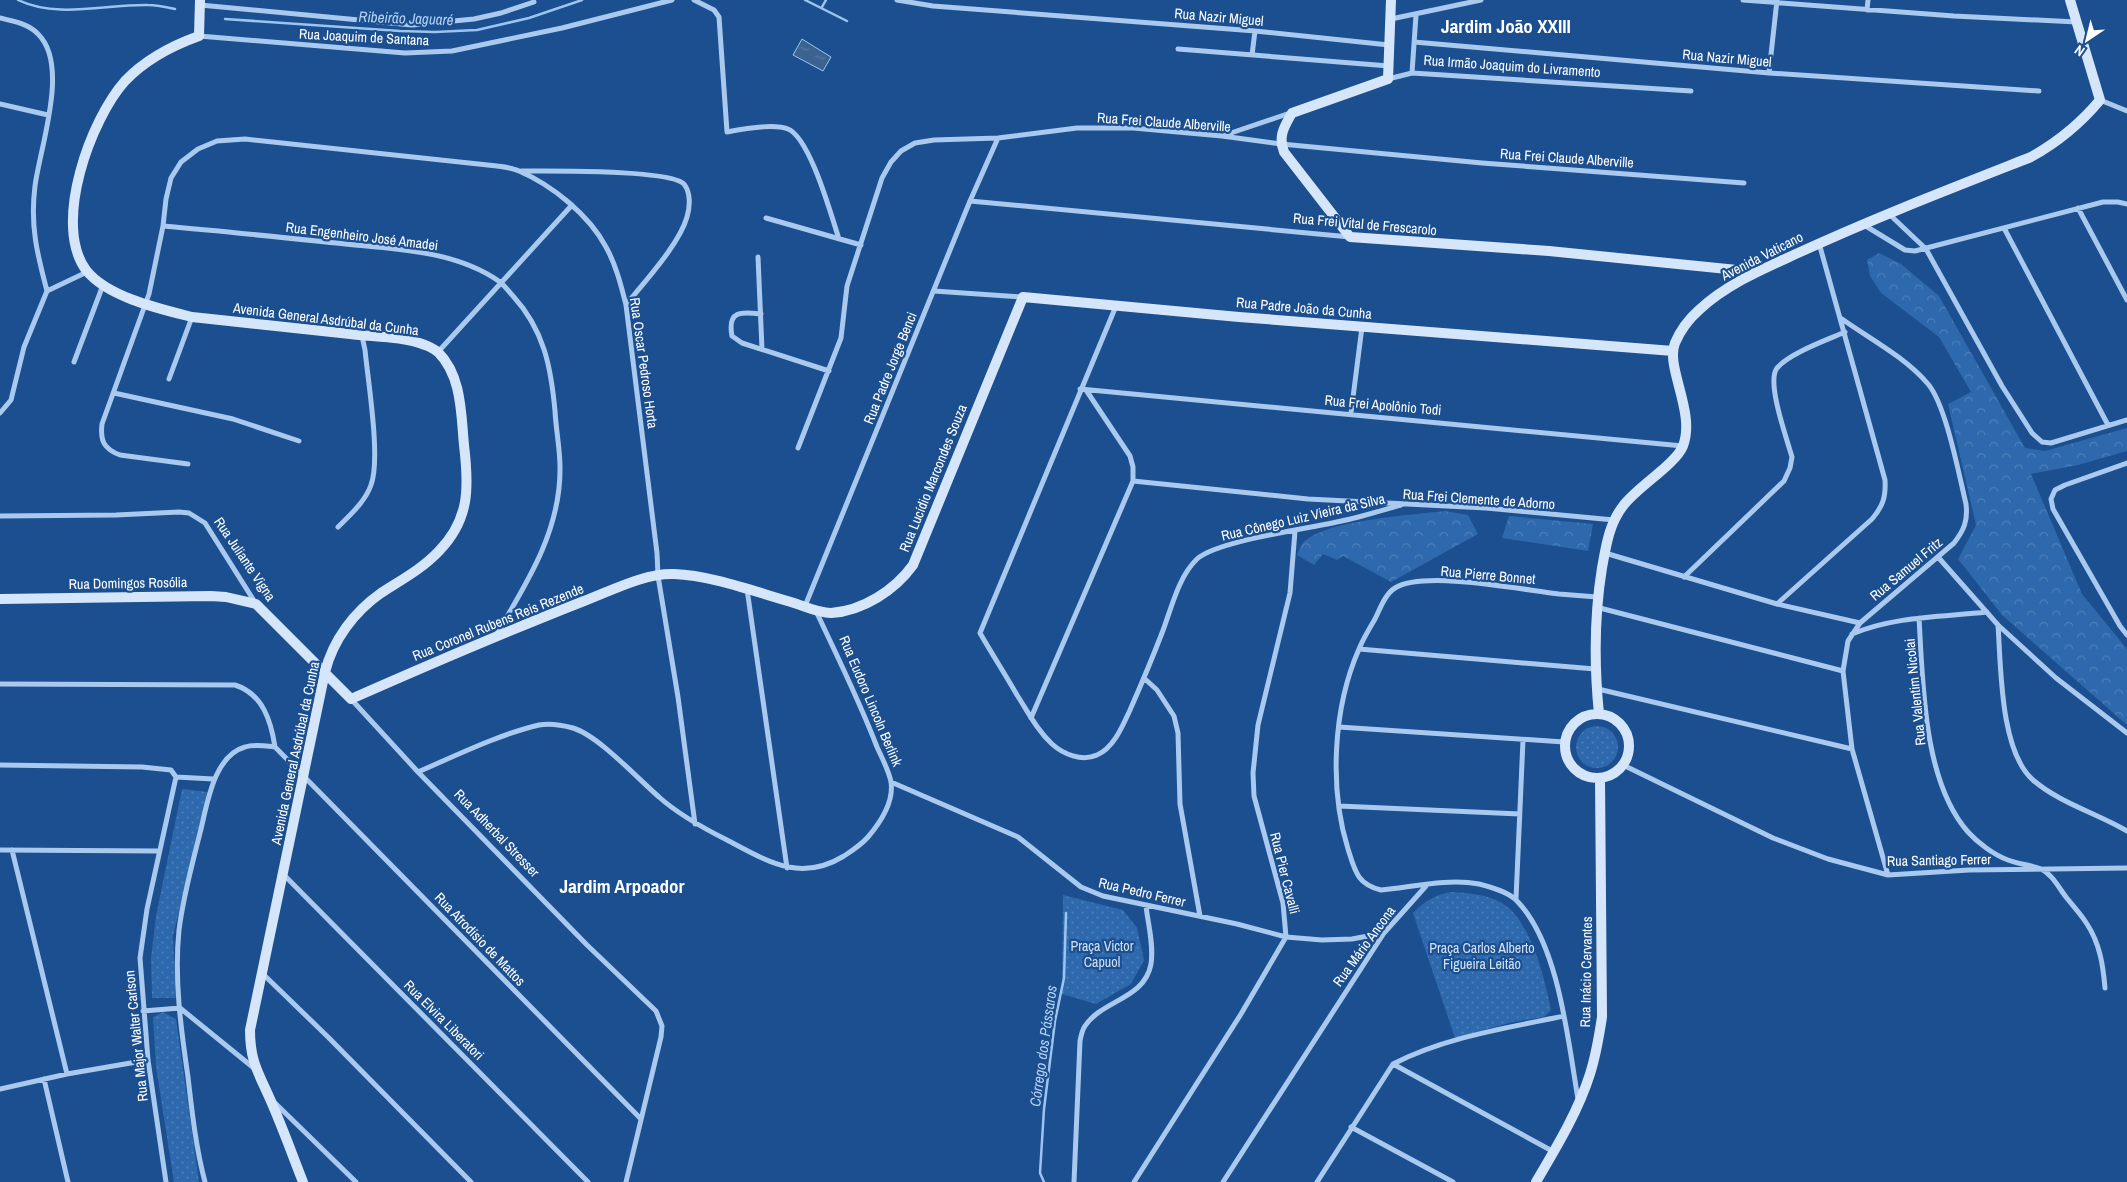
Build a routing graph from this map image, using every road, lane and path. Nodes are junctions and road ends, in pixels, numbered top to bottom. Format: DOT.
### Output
graph roads {
  1 [pos="672,0"];
  2 [pos="694,0"];
  3 [pos="897,0"];
  4 [pos="1391,0"];
  5 [pos="1481,0"];
  6 [pos="1743,0"];
  7 [pos="1868,0"];
  8 [pos="2070,0"];
  9 [pos="910,1"];
  10 [pos="534,2"];
  11 [pos="1777,2"];
  12 [pos="1458,3"];
  13 [pos="200,5"];
  14 [pos="1867,10"];
  15 [pos="1416,15"];
  16 [pos="0,18"];
  17 [pos="1391,20"];
  18 [pos="2077,22"];
  19 [pos="1254,31"];
  20 [pos="199,36"];
  21 [pos="1414,42"];
  22 [pos="1390,45"];
  23 [pos="1178,49"];
  24 [pos="1252,55"];
  25 [pos="1389,66"];
  26 [pos="1412,73"];
  27 [pos="1769,73"];
  28 [pos="1388,79"];
  29 [pos="1691,91"];
  30 [pos="2039,91"];
  31 [pos="2100,100"];
  32 [pos="0,104"];
  33 [pos="2127,111"];
  34 [pos="1292,113"];
  35 [pos="48,115"];
  36 [pos="1222,136"];
  37 [pos="998,138"];
  38 [pos="1281,144"];
  39 [pos="519,171"];
  40 [pos="1744,183"];
  41 [pos="970,201"];
  42 [pos="2127,204"];
  43 [pos="572,205"];
  44 [pos="2078,208"];
  45 [pos="1888,212"];
  46 [pos="766,218"];
  47 [pos="1864,225"];
  48 [pos="163,226"];
  49 [pos="2004,228"];
  50 [pos="1350,237"];
  51 [pos="840,239"];
  52 [pos="1819,243"];
  53 [pos="861,245"];
  54 [pos="1926,249"];
  55 [pos="758,257"];
  56 [pos="87,272"];
  57 [pos="1758,272"];
  58 [pos="501,283"];
  59 [pos="103,284"];
  60 [pos="934,291"];
  61 [pos="47,292"];
  62 [pos="1023,297"];
  63 [pos="2127,300"];
  64 [pos="146,305"];
  65 [pos="626,305"];
  66 [pos="1116,305"];
  67 [pos="761,314"];
  68 [pos="192,317"];
  69 [pos="1842,319"];
  70 [pos="1362,327"];
  71 [pos="1845,332"];
  72 [pos="362,336"];
  73 [pos="762,349"];
  74 [pos="1673,351"];
  75 [pos="438,352"];
  76 [pos="74,362"];
  77 [pos="829,371"];
  78 [pos="169,380"];
  79 [pos="1083,390"];
  80 [pos="114,393"];
  81 [pos="0,413"];
  82 [pos="1351,413"];
  83 [pos="2127,420"];
  84 [pos="2108,425"];
  85 [pos="299,441"];
  86 [pos="1683,446"];
  87 [pos="798,448"];
  88 [pos="2127,463"];
  89 [pos="188,464"];
  90 [pos="1133,481"];
  91 [pos="1401,505"];
  92 [pos="0,516"];
  93 [pos="1614,520"];
  94 [pos="338,528"];
  95 [pos="1295,531"];
  96 [pos="1605,553"];
  97 [pos="1938,557"];
  98 [pos="658,576"];
  99 [pos="1684,577"];
  100 [pos="747,589"];
  101 [pos="0,599"];
  102 [pos="1596,602"];
  103 [pos="256,604"];
  104 [pos="1778,604"];
  105 [pos="805,606"];
  106 [pos="816,611"];
  107 [pos="1987,612"];
  108 [pos="1919,618"];
  109 [pos="1860,623"];
  110 [pos="2127,624"];
  111 [pos="1998,625"];
  112 [pos="2120,626"];
  113 [pos="1852,634"];
  114 [pos="496,635"];
  115 [pos="2127,635"];
  116 [pos="1359,648"];
  117 [pos="1595,669"];
  118 [pos="1843,671"];
  119 [pos="324,672"];
  120 [pos="1144,678"];
  121 [pos="0,684"];
  122 [pos="1596,689"];
  123 [pos="351,699"];
  124 [pos="1599,714"];
  125 [pos="1031,718"];
  126 [pos="1339,727"];
  127 [pos="2127,733"];
  128 [pos="1523,740"];
  129 [pos="1564,742"];
  130 [pos="275,747"];
  131 [pos="1852,749"];
  132 [pos="1623,764"];
  133 [pos="0,765"];
  134 [pos="418,772"];
  135 [pos="304,775"];
  136 [pos="176,777"];
  137 [pos="1600,778"];
  138 [pos="213,779"];
  139 [pos="891,782"];
  140 [pos="1339,806"];
  141 [pos="1520,814"];
  142 [pos="695,824"];
  143 [pos="2127,831"];
  144 [pos="0,850"];
  145 [pos="12,850"];
  146 [pos="158,851"];
  147 [pos="787,868"];
  148 [pos="2127,868"];
  149 [pos="2042,870"];
  150 [pos="283,874"];
  151 [pos="1888,875"];
  152 [pos="1426,885"];
  153 [pos="1516,899"];
  154 [pos="1146,906"];
  155 [pos="1200,916"];
  156 [pos="1384,933"];
  157 [pos="1286,937"];
  158 [pos="262,973"];
  159 [pos="2105,988"];
  160 [pos="180,1008"];
  161 [pos="143,1011"];
  162 [pos="1564,1016"];
  163 [pos="148,1060"];
  164 [pos="1392,1064"];
  165 [pos="255,1069"];
  166 [pos="67,1074"];
  167 [pos="44,1079"];
  168 [pos="0,1089"];
  169 [pos="270,1099"];
  170 [pos="1579,1103"];
  171 [pos="640,1118"];
  172 [pos="1351,1128"];
  173 [pos="1554,1152"];
  174 [pos="68,1182"];
  175 [pos="166,1182"];
  176 [pos="205,1182"];
  177 [pos="303,1182"];
  178 [pos="356,1182"];
  179 [pos="471,1182"];
  180 [pos="588,1182"];
  181 [pos="626,1182"];
  182 [pos="1074,1182"];
  183 [pos="1134,1182"];
  184 [pos="1223,1182"];
  185 [pos="1316,1182"];
  186 [pos="1453,1182"];
  187 [pos="1536,1182"];
  1 -- 20 [label="street, Rua Joaquim de Santana"];
  2 -- 51 [label="street"];
  3 -- 9 [label="street, Rua Nazir Miguel"];
  4 -- 17 [label="street"];
  5 -- 12 [label="street"];
  6 -- 11 [label="street"];
  7 -- 14 [label="street"];
  8 -- 18 [label="street"];
  9 -- 19 [label="street, Rua Nazir Miguel"];
  10 -- 13 [label="street"];
  11 -- 14 [label="street"];
  11 -- 27 [label="street"];
  12 -- 15 [label="street"];
  13 -- 20 [label="street"];
  14 -- 18 [label="street"];
  15 -- 17 [label="street"];
  15 -- 21 [label="street"];
  16 -- 35 [label="street"];
  17 -- 22 [label="street"];
  18 -- 31 [label="street"];
  19 -- 22 [label="street, Rua Nazir Miguel"];
  19 -- 24 [label="street"];
  20 -- 56 [label="street, Avenida General Asdrúbal da Cunha"];
  21 -- 26 [label="street"];
  21 -- 27 [label="street, Rua Nazir Miguel"];
  22 -- 25 [label="street"];
  23 -- 24 [label="street"];
  24 -- 25 [label="street"];
  25 -- 28 [label="street"];
  26 -- 28 [label="street, Rua Irmão Joaquim do Livramento"];
  26 -- 29 [label="street, Rua Irmão Joaquim do Livramento"];
  27 -- 30 [label="street, Rua Nazir Miguel"];
  28 -- 34 [label="street, Rua Irmão Joaquim do Livramento"];
  31 -- 33 [label="street"];
  31 -- 45 [label="street, Avenida Vaticano"];
  32 -- 35 [label="street"];
  34 -- 36 [label="street, Rua Irmão Joaquim do Livramento"];
  34 -- 38 [label="street"];
  35 -- 61 [label="street"];
  36 -- 37 [label="street, Rua Frei Claude Alberville"];
  36 -- 38 [label="street, Rua Frei Claude Alberville"];
  37 -- 41 [label="street, Rua Padre Jorge Benci"];
  37 -- 53 [label="street, Rua Frei Claude Alberville"];
  38 -- 40 [label="street, Rua Frei Claude Alberville"];
  38 -- 50 [label="street"];
  39 -- 43 [label="street, Rua Oscar Pedroso Horta"];
  39 -- 48 [label="street, Rua Oscar Pedroso Horta"];
  39 -- 65 [label="street"];
  41 -- 50 [label="street, Rua Frei Vital de Frescarolo"];
  41 -- 60 [label="street, Rua Padre Jorge Benci"];
  42 -- 44 [label="street"];
  43 -- 58 [label="street"];
  43 -- 65 [label="street, Rua Oscar Pedroso Horta"];
  44 -- 49 [label="street"];
  44 -- 63 [label="street"];
  45 -- 47 [label="street, Avenida Vaticano"];
  45 -- 54 [label="street"];
  46 -- 51 [label="street"];
  47 -- 52 [label="street, Avenida Vaticano"];
  47 -- 54 [label="street"];
  48 -- 58 [label="street, Rua Engenheiro José Amadei"];
  48 -- 64 [label="street, Rua Oscar Pedroso Horta"];
  49 -- 54 [label="street"];
  49 -- 84 [label="street"];
  50 -- 57 [label="street, Rua Frei Vital de Frescarolo"];
  51 -- 53 [label="street"];
  52 -- 57 [label="street, Avenida Vaticano"];
  52 -- 69 [label="street"];
  53 -- 77 [label="street, Rua Frei Claude Alberville"];
  54 -- 84 [label="street"];
  55 -- 67 [label="street"];
  56 -- 59 [label="street, Avenida General Asdrúbal da Cunha"];
  56 -- 61 [label="street"];
  57 -- 74 [label="street, Avenida Vaticano"];
  58 -- 75 [label="street"];
  58 -- 114 [label="street, Rua Engenheiro José Amadei"];
  59 -- 64 [label="street, Avenida General Asdrúbal da Cunha"];
  59 -- 76 [label="street"];
  60 -- 62 [label="street, Rua Padre João da Cunha"];
  60 -- 105 [label="street, Rua Padre Jorge Benci"];
  61 -- 81 [label="street"];
  62 -- 66 [label="street, Rua Padre João da Cunha"];
  62 -- 106 [label="street, Rua Lucídio Marcondes Souza"];
  64 -- 68 [label="street, Avenida General Asdrúbal da Cunha"];
  64 -- 80 [label="street, Rua Oscar Pedroso Horta"];
  65 -- 98 [label="street, Rua Oscar Pedroso Horta"];
  66 -- 70 [label="street, Rua Padre João da Cunha"];
  66 -- 79 [label="street"];
  67 -- 73 [label="street"];
  67 -- 73 [label="street"];
  68 -- 72 [label="street, Avenida General Asdrúbal da Cunha"];
  68 -- 78 [label="street"];
  69 -- 71 [label="street"];
  69 -- 97 [label="street, Rua Samuel Fritz"];
  70 -- 74 [label="street, Rua Padre João da Cunha"];
  70 -- 82 [label="street"];
  71 -- 99 [label="street"];
  71 -- 104 [label="street"];
  72 -- 75 [label="street, Avenida General Asdrúbal da Cunha"];
  72 -- 94 [label="street"];
  73 -- 77 [label="street"];
  74 -- 86 [label="street"];
  75 -- 119 [label="street, Avenida General Asdrúbal da Cunha"];
  77 -- 87 [label="street, Rua Frei Claude Alberville"];
  79 -- 82 [label="street, Rua Frei Apolônio Todi"];
  79 -- 90 [label="street"];
  79 -- 125 [label="street, Rua Cônego Luiz Vieira da Silva"];
  80 -- 85 [label="street"];
  80 -- 89 [label="street, Rua Oscar Pedroso Horta"];
  82 -- 86 [label="street, Rua Frei Apolônio Todi"];
  83 -- 84 [label="street"];
  86 -- 93 [label="street"];
  88 -- 112 [label="street"];
  90 -- 91 [label="street, Rua Frei Clemente de Adorno"];
  90 -- 125 [label="street"];
  91 -- 93 [label="street, Rua Frei Clemente de Adorno"];
  91 -- 95 [label="street, Rua Cônego Luiz Vieira da Silva"];
  92 -- 103 [label="street, Rua Juliante Vigna"];
  93 -- 96 [label="street"];
  95 -- 120 [label="street, Rua Cônego Luiz Vieira da Silva"];
  95 -- 157 [label="street, Rua Pier Cavalli"];
  96 -- 99 [label="street"];
  96 -- 102 [label="street"];
  97 -- 107 [label="street"];
  97 -- 109 [label="street, Rua Samuel Fritz"];
  98 -- 100 [label="street"];
  98 -- 114 [label="street, Rua Coronel Rubens Reis Rezende"];
  98 -- 142 [label="street, Rua Oscar Pedroso Horta"];
  99 -- 104 [label="street"];
  100 -- 105 [label="street"];
  100 -- 147 [label="street"];
  101 -- 103 [label="street, Rua Domingos Rosólia"];
  102 -- 116 [label="street, Rua Pierre Bonnet"];
  102 -- 117 [label="street"];
  102 -- 118 [label="street, Rua Pierre Bonnet"];
  103 -- 119 [label="street, Rua Juliante Vigna"];
  104 -- 109 [label="street"];
  105 -- 106 [label="street"];
  106 -- 139 [label="street, Rua Eudoro Lincoln Berlink"];
  107 -- 108 [label="street"];
  107 -- 111 [label="street"];
  108 -- 113 [label="street"];
  108 -- 149 [label="street, Rua Valentim Nicolai"];
  109 -- 113 [label="street, Rua Samuel Fritz"];
  110 -- 112 [label="street"];
  111 -- 127 [label="street"];
  111 -- 143 [label="street"];
  112 -- 115 [label="street"];
  113 -- 118 [label="street, Rua Samuel Fritz"];
  114 -- 123 [label="street, Rua Coronel Rubens Reis Rezende"];
  116 -- 117 [label="street"];
  116 -- 126 [label="street, Rua Pierre Bonnet"];
  117 -- 122 [label="street"];
  118 -- 131 [label="street, Rua Samuel Fritz"];
  119 -- 123 [label="street, Rua Adherbal Stresser"];
  119 -- 135 [label="street, Avenida General Asdrúbal da Cunha"];
  120 -- 125 [label="street, Rua Cônego Luiz Vieira da Silva"];
  120 -- 155 [label="street"];
  121 -- 130 [label="street"];
  122 -- 124 [label="street"];
  122 -- 131 [label="street"];
  123 -- 134 [label="street, Rua Adherbal Stresser"];
  124 -- 129 [label="street"];
  124 -- 132 [label="street"];
  126 -- 128 [label="street"];
  126 -- 140 [label="street, Rua Pierre Bonnet"];
  128 -- 129 [label="street"];
  128 -- 141 [label="street"];
  129 -- 137 [label="street"];
  130 -- 135 [label="street"];
  130 -- 138 [label="street"];
  131 -- 151 [label="street, Rua Samuel Fritz"];
  132 -- 137 [label="street"];
  132 -- 151 [label="street, Rua Santiago Ferrer"];
  133 -- 136 [label="street"];
  134 -- 142 [label="street, Rua Eudoro Lincoln Berlink"];
  134 -- 171 [label="street, Rua Adherbal Stresser"];
  135 -- 150 [label="street, Avenida General Asdrúbal da Cunha"];
  135 -- 171 [label="street, Rua Afrodísio de Mattos"];
  136 -- 138 [label="street"];
  136 -- 146 [label="street, Rua Major Walter Carlson"];
  137 -- 170 [label="street, Rua Inácio Cervantes"];
  138 -- 160 [label="street"];
  139 -- 147 [label="street, Rua Eudoro Lincoln Berlink"];
  139 -- 154 [label="street, Rua Pedro Ferrer"];
  140 -- 141 [label="street"];
  140 -- 152 [label="street, Rua Pierre Bonnet"];
  141 -- 153 [label="street"];
  142 -- 147 [label="street, Rua Eudoro Lincoln Berlink"];
  144 -- 145 [label="street"];
  145 -- 146 [label="street"];
  145 -- 166 [label="street"];
  146 -- 161 [label="street, Rua Major Walter Carlson"];
  148 -- 149 [label="street, Rua Santiago Ferrer"];
  149 -- 151 [label="street, Rua Santiago Ferrer"];
  149 -- 159 [label="street"];
  150 -- 158 [label="street, Avenida General Asdrúbal da Cunha"];
  150 -- 180 [label="street, Rua Elvira Liberatori"];
  152 -- 153 [label="street"];
  152 -- 156 [label="street, Rua Mário Ancona"];
  153 -- 162 [label="street"];
  154 -- 155 [label="street, Rua Pedro Ferrer"];
  154 -- 182 [label="street"];
  155 -- 157 [label="street, Rua Pedro Ferrer"];
  156 -- 157 [label="street, Rua Pedro Ferrer"];
  156 -- 184 [label="street, Rua Mário Ancona"];
  157 -- 183 [label="street"];
  158 -- 165 [label="street, Avenida General Asdrúbal da Cunha"];
  158 -- 179 [label="street"];
  160 -- 161 [label="street"];
  160 -- 165 [label="street"];
  160 -- 176 [label="street"];
  161 -- 163 [label="street, Rua Major Walter Carlson"];
  162 -- 164 [label="street"];
  162 -- 170 [label="street"];
  163 -- 166 [label="street"];
  163 -- 175 [label="street, Rua Major Walter Carlson"];
  164 -- 172 [label="street"];
  164 -- 173 [label="street"];
  165 -- 169 [label="street, Avenida General Asdrúbal da Cunha"];
  166 -- 167 [label="street"];
  167 -- 168 [label="street"];
  167 -- 174 [label="street"];
  169 -- 177 [label="street, Avenida General Asdrúbal da Cunha"];
  169 -- 178 [label="street"];
  170 -- 173 [label="street, Rua Inácio Cervantes"];
  171 -- 181 [label="street, Rua Adherbal Stresser"];
  172 -- 185 [label="street"];
  172 -- 186 [label="street"];
  173 -- 187 [label="street, Rua Inácio Cervantes"];
}
